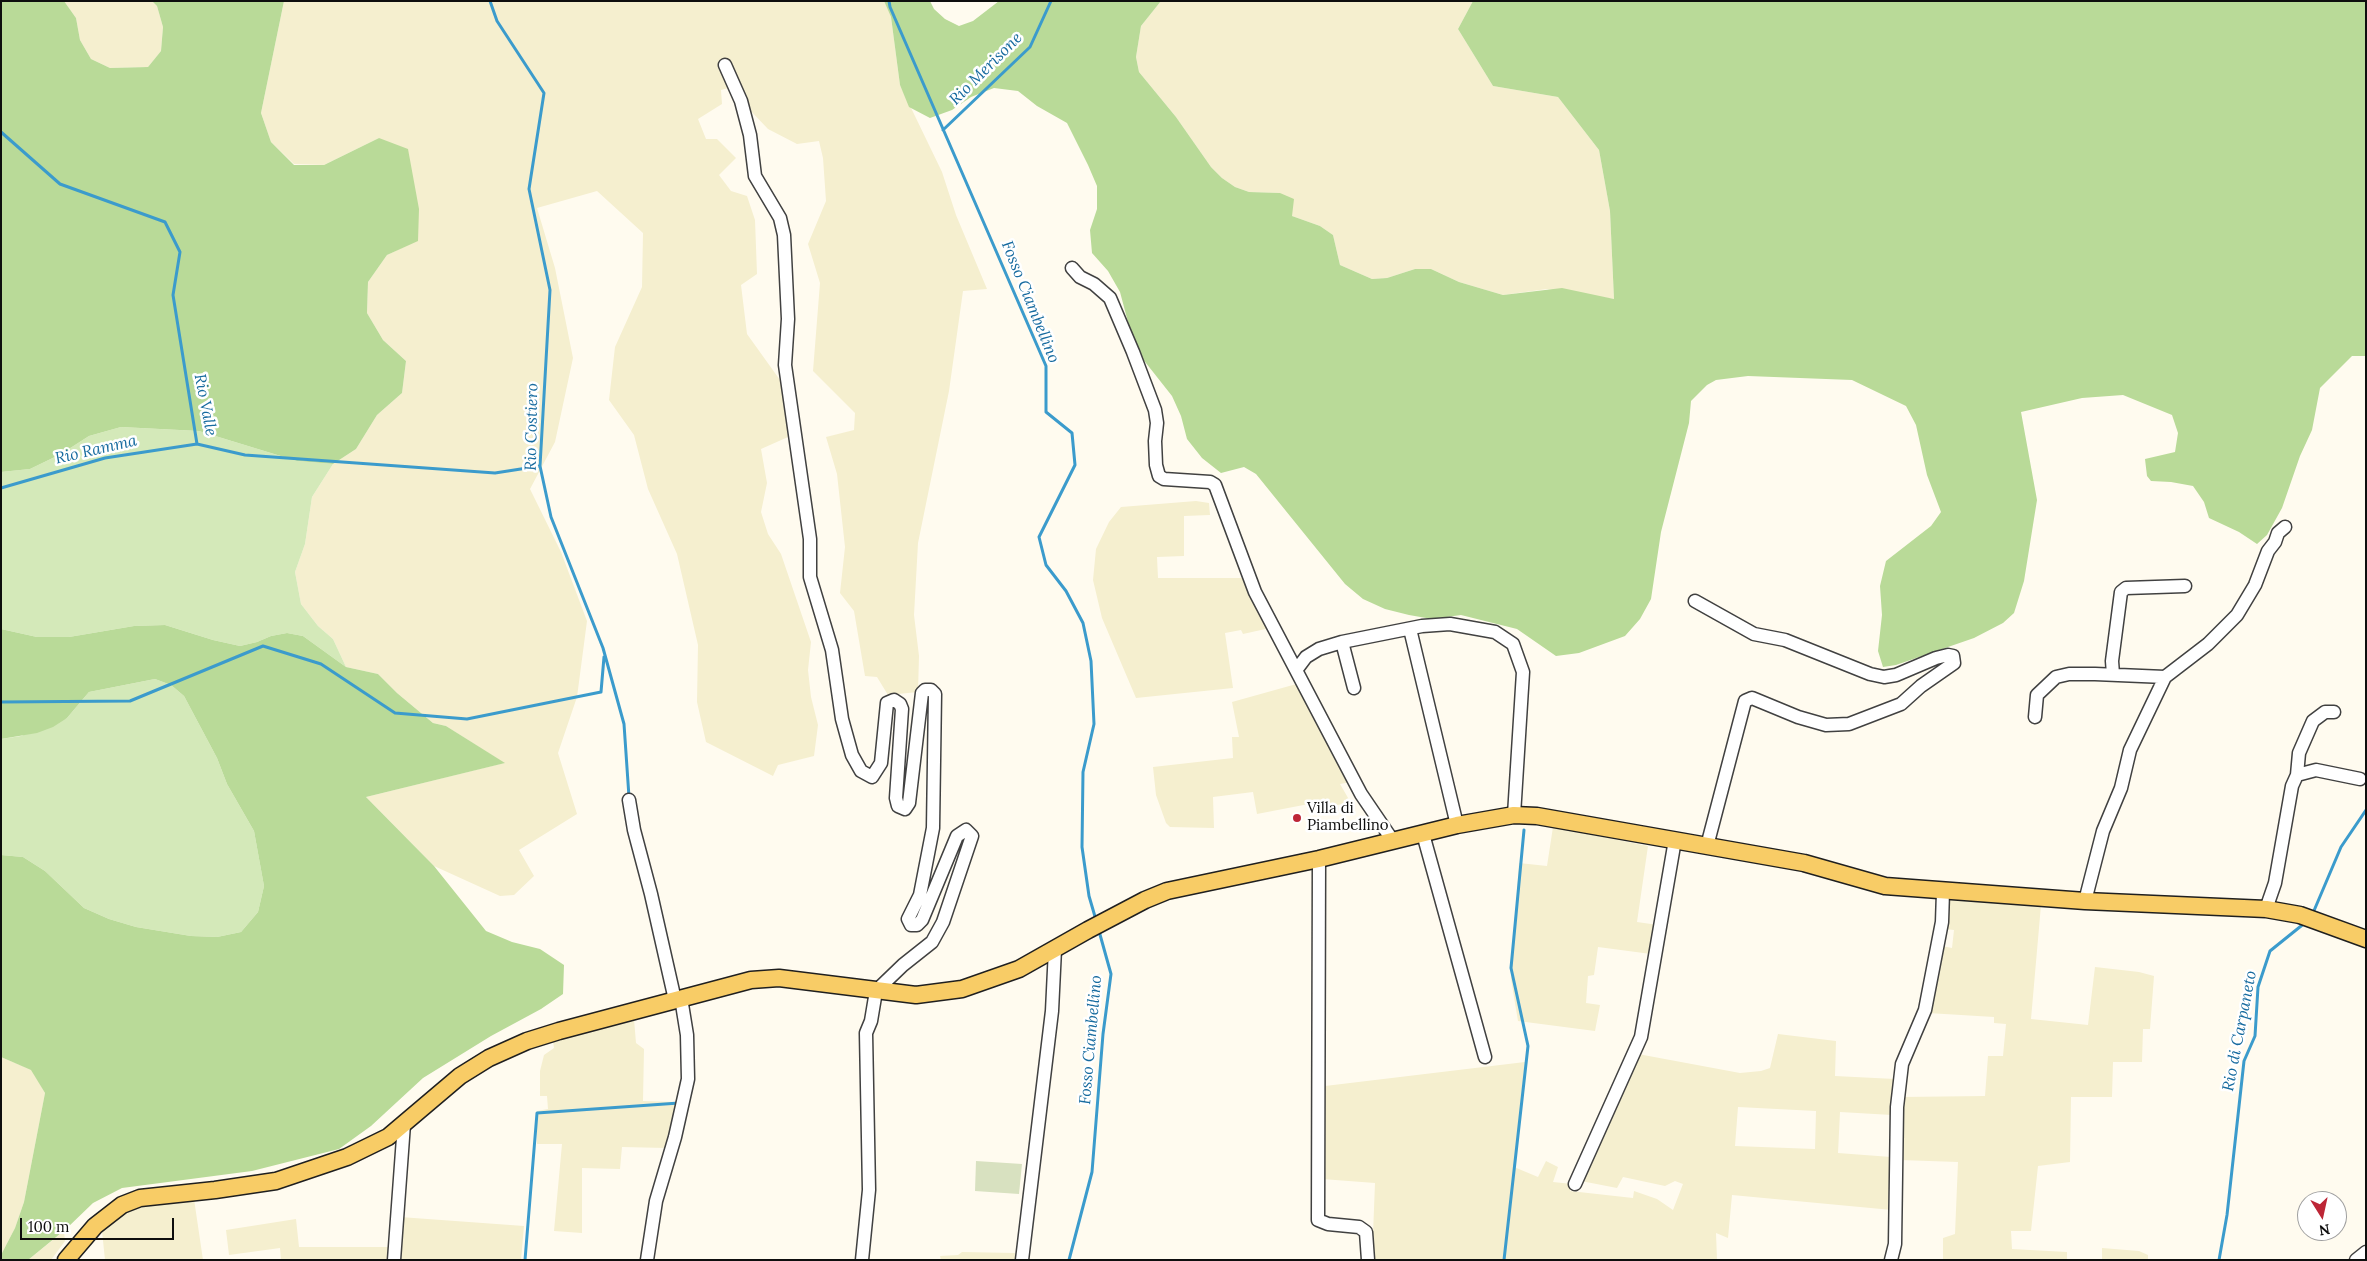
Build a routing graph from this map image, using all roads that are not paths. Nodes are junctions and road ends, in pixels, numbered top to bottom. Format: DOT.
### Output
graph roads {
  1 [pos="725,65"];
  2 [pos="1072,268"];
  3 [pos="2284,526"];
  4 [pos="2185,586"];
  5 [pos="1695,601"];
  6 [pos="1410,629"];
  7 [pos="1342,642"];
  8 [pos="1297,669"];
  9 [pos="2113,674"];
  10 [pos="2165,676"];
  11 [pos="1354,688"];
  12 [pos="2334,712"];
  13 [pos="2035,717"];
  14 [pos="2297,775"];
  15 [pos="2360,779"];
  16 [pos="629,800"];
  17 [pos="1514,815"];
  18 [pos="1457,826"];
  19 [pos="1422,834"];
  20 [pos="1675,840"];
  21 [pos="1394,841"];
  22 [pos="1708,846"];
  23 [pos="1318,859"];
  24 [pos="1943,892"];
  25 [pos="2085,901"];
  26 [pos="2266,909"];
  27 [pos="2366,939"];
  28 [pos="1055,949"];
  29 [pos="876,992"];
  30 [pos="678,999"];
  31 [pos="1485,1057"];
  32 [pos="404,1124"];
  33 [pos="1576,1184"];
  34 [pos="2366,1252"];
  35 [pos="66,1260"];
  36 [pos="394,1260"];
  37 [pos="647,1260"];
  38 [pos="862,1260"];
  39 [pos="1022,1260"];
  40 [pos="1368,1260"];
  41 [pos="1891,1260"];
  42 [pos="2356,1260"];
  1 -- 29 [label="street"];
  2 -- 8 [label="street"];
  3 -- 10 [label="street"];
  4 -- 9 [label="street"];
  5 -- 22 [label="street"];
  6 -- 7 [label="street"];
  6 -- 17 [label="street"];
  6 -- 18 [label="street"];
  7 -- 8 [label="street"];
  7 -- 11 [label="street"];
  8 -- 21 [label="street"];
  9 -- 10 [label="street"];
  9 -- 13 [label="street"];
  10 -- 25 [label="street"];
  12 -- 14 [label="street"];
  14 -- 15 [label="street"];
  14 -- 26 [label="street"];
  16 -- 30 [label="street"];
  17 -- 18 [label="main road"];
  17 -- 20 [label="main road"];
  18 -- 19 [label="main road"];
  19 -- 21 [label="main road"];
  19 -- 31 [label="street"];
  20 -- 22 [label="main road"];
  20 -- 33 [label="street"];
  21 -- 23 [label="main road"];
  22 -- 24 [label="main road"];
  23 -- 28 [label="main road"];
  23 -- 40 [label="street"];
  24 -- 25 [label="main road"];
  24 -- 41 [label="street"];
  25 -- 26 [label="main road"];
  26 -- 27 [label="main road"];
  28 -- 29 [label="main road"];
  28 -- 39 [label="street"];
  29 -- 30 [label="main road"];
  29 -- 38 [label="street"];
  30 -- 32 [label="main road"];
  30 -- 37 [label="street"];
  32 -- 35 [label="main road"];
  32 -- 36 [label="street"];
  34 -- 42 [label="street"];
}
